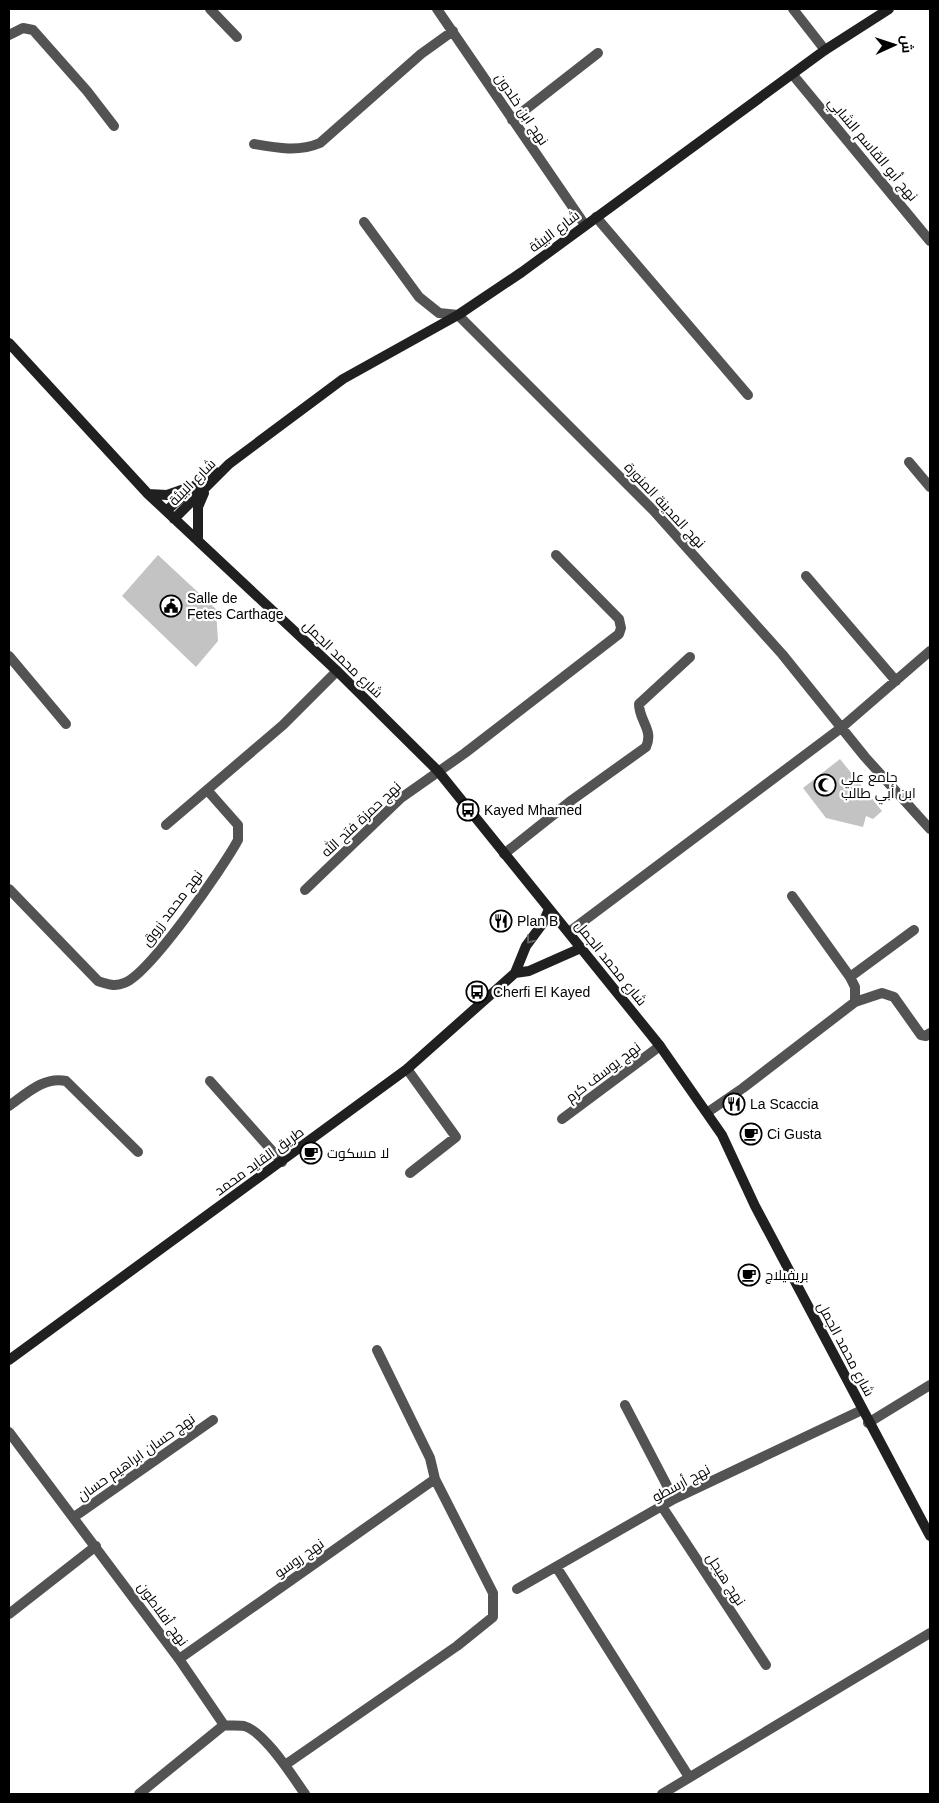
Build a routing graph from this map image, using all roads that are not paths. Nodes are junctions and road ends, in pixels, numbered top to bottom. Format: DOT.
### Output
graph roads {
  1 [pos="210,9"];
  2 [pos="793,9"];
  3 [pos="889,9"];
  4 [pos="442,10"];
  5 [pos="453,31"];
  6 [pos="9,35"];
  7 [pos="237,37"];
  8 [pos="824,50"];
  9 [pos="598,53"];
  10 [pos="793,74"];
  11 [pos="512,120"];
  12 [pos="114,126"];
  13 [pos="254,144"];
  14 [pos="596,217"];
  15 [pos="364,222"];
  16 [pos="586,225"];
  17 [pos="928,234"];
  18 [pos="458,315"];
  19 [pos="9,343"];
  20 [pos="748,395"];
  21 [pos="909,462"];
  22 [pos="203,484"];
  23 [pos="930,487"];
  24 [pos="148,494"];
  25 [pos="166,511"];
  26 [pos="174,519"];
  27 [pos="198,541"];
  28 [pos="556,556"];
  29 [pos="806,576"];
  30 [pos="930,651"];
  31 [pos="9,656"];
  32 [pos="690,657"];
  33 [pos="337,671"];
  34 [pos="896,681"];
  35 [pos="66,724"];
  36 [pos="841,728"];
  37 [pos="438,771"];
  38 [pos="208,791"];
  39 [pos="166,825"];
  40 [pos="930,829"];
  41 [pos="504,854"];
  42 [pos="9,889"];
  43 [pos="305,890"];
  44 [pos="792,896"];
  45 [pos="549,909"];
  46 [pos="914,930"];
  47 [pos="569,932"];
  48 [pos="581,948"];
  49 [pos="515,973"];
  50 [pos="850,976"];
  51 [pos="854,1002"];
  52 [pos="930,1034"];
  53 [pos="660,1046"];
  54 [pos="408,1069"];
  55 [pos="210,1081"];
  56 [pos="9,1106"];
  57 [pos="708,1112"];
  58 [pos="562,1119"];
  59 [pos="138,1152"];
  60 [pos="282,1162"];
  61 [pos="410,1173"];
  62 [pos="377,1350"];
  63 [pos="9,1360"];
  64 [pos="930,1385"];
  65 [pos="625,1404"];
  66 [pos="862,1410"];
  67 [pos="213,1420"];
  68 [pos="868,1423"];
  69 [pos="9,1432"];
  70 [pos="435,1479"];
  71 [pos="674,1500"];
  72 [pos="663,1508"];
  73 [pos="74,1517"];
  74 [pos="930,1536"];
  75 [pos="96,1546"];
  76 [pos="557,1568"];
  77 [pos="517,1589"];
  78 [pos="9,1614"];
  79 [pos="930,1633"];
  80 [pos="179,1659"];
  81 [pos="766,1666"];
  82 [pos="224,1726"];
  83 [pos="285,1766"];
  84 [pos="689,1777"];
  85 [pos="139,1794"];
  86 [pos="305,1794"];
  87 [pos="662,1794"];
  1 -- 7 [label="street"];
  2 -- 8 [label="street"];
  3 -- 8 [label="street, شارع البيئة"];
  4 -- 5 [label="street, نهج ابن خلدون"];
  5 -- 11 [label="street, نهج ابن خلدون"];
  5 -- 13 [label="street"];
  6 -- 12 [label="street"];
  8 -- 10 [label="street, شارع البيئة"];
  9 -- 11 [label="street"];
  10 -- 14 [label="street, شارع البيئة"];
  10 -- 17 [label="street, نهج أبو القاسم الشابي"];
  11 -- 16 [label="street, نهج ابن خلدون"];
  14 -- 16 [label="street, شارع البيئة"];
  14 -- 20 [label="street"];
  15 -- 18 [label="street"];
  16 -- 18 [label="street, شارع البيئة"];
  18 -- 22 [label="street, شارع البيئة"];
  18 -- 36 [label="street, نهج المدينة المنورة"];
  19 -- 24 [label="street, شارع محمد الجمل"];
  21 -- 23 [label="street"];
  22 -- 24 [label="street"];
  22 -- 25 [label="street, شارع البيئة"];
  22 -- 26 [label="street, شارع البيئة"];
  22 -- 27 [label="street"];
  24 -- 25 [label="street, شارع محمد الجمل"];
  25 -- 26 [label="street, شارع محمد الجمل"];
  26 -- 27 [label="street, شارع محمد الجمل"];
  27 -- 33 [label="street, شارع محمد الجمل"];
  28 -- 37 [label="street, نهج حمزة فتح الله"];
  29 -- 34 [label="street"];
  30 -- 34 [label="street"];
  31 -- 35 [label="street"];
  32 -- 41 [label="street"];
  33 -- 37 [label="street, شارع محمد الجمل"];
  33 -- 38 [label="street"];
  34 -- 36 [label="street"];
  36 -- 40 [label="street, نهج المدينة المنورة"];
  36 -- 47 [label="street"];
  37 -- 41 [label="street, شارع محمد الجمل"];
  37 -- 43 [label="street, نهج حمزة فتح الله"];
  38 -- 39 [label="street"];
  38 -- 42 [label="street, نهج محمد زروق"];
  41 -- 45 [label="street, شارع محمد الجمل"];
  44 -- 50 [label="street"];
  45 -- 47 [label="street, شارع محمد الجمل"];
  45 -- 49 [label="street, طريق القايد محمد, one-way"];
  46 -- 50 [label="street"];
  47 -- 48 [label="street, شارع محمد الجمل"];
  48 -- 49 [label="street, طريق القايد محمد"];
  48 -- 53 [label="street, شارع محمد الجمل"];
  49 -- 54 [label="street, طريق القايد محمد"];
  50 -- 51 [label="street"];
  51 -- 52 [label="street"];
  51 -- 57 [label="street"];
  53 -- 57 [label="street, شارع محمد الجمل"];
  53 -- 58 [label="street, نهج يوسف كرم"];
  54 -- 60 [label="street, طريق القايد محمد"];
  54 -- 61 [label="street"];
  55 -- 60 [label="street"];
  56 -- 59 [label="street"];
  57 -- 66 [label="street, شارع محمد الجمل"];
  60 -- 63 [label="street, طريق القايد محمد"];
  62 -- 70 [label="street"];
  64 -- 68 [label="street"];
  65 -- 71 [label="street"];
  66 -- 68 [label="street, شارع محمد الجمل"];
  66 -- 71 [label="street, نهج أرسطو"];
  67 -- 73 [label="street, نهج حسان ابراهيم حسان"];
  68 -- 74 [label="street, شارع محمد الجمل"];
  69 -- 73 [label="street, نهج أفلاطون"];
  70 -- 80 [label="street, نهج روسو"];
  70 -- 83 [label="street"];
  71 -- 72 [label="street, نهج أرسطو"];
  72 -- 76 [label="street, نهج أرسطو"];
  72 -- 81 [label="street, نهج هيجل"];
  73 -- 75 [label="street, نهج أفلاطون"];
  75 -- 78 [label="street"];
  75 -- 80 [label="street, نهج أفلاطون"];
  76 -- 77 [label="street, نهج أرسطو"];
  76 -- 84 [label="street"];
  79 -- 84 [label="street"];
  80 -- 82 [label="street, نهج أفلاطون"];
  82 -- 83 [label="street"];
  82 -- 85 [label="street"];
  83 -- 86 [label="street"];
  84 -- 87 [label="street"];
}
